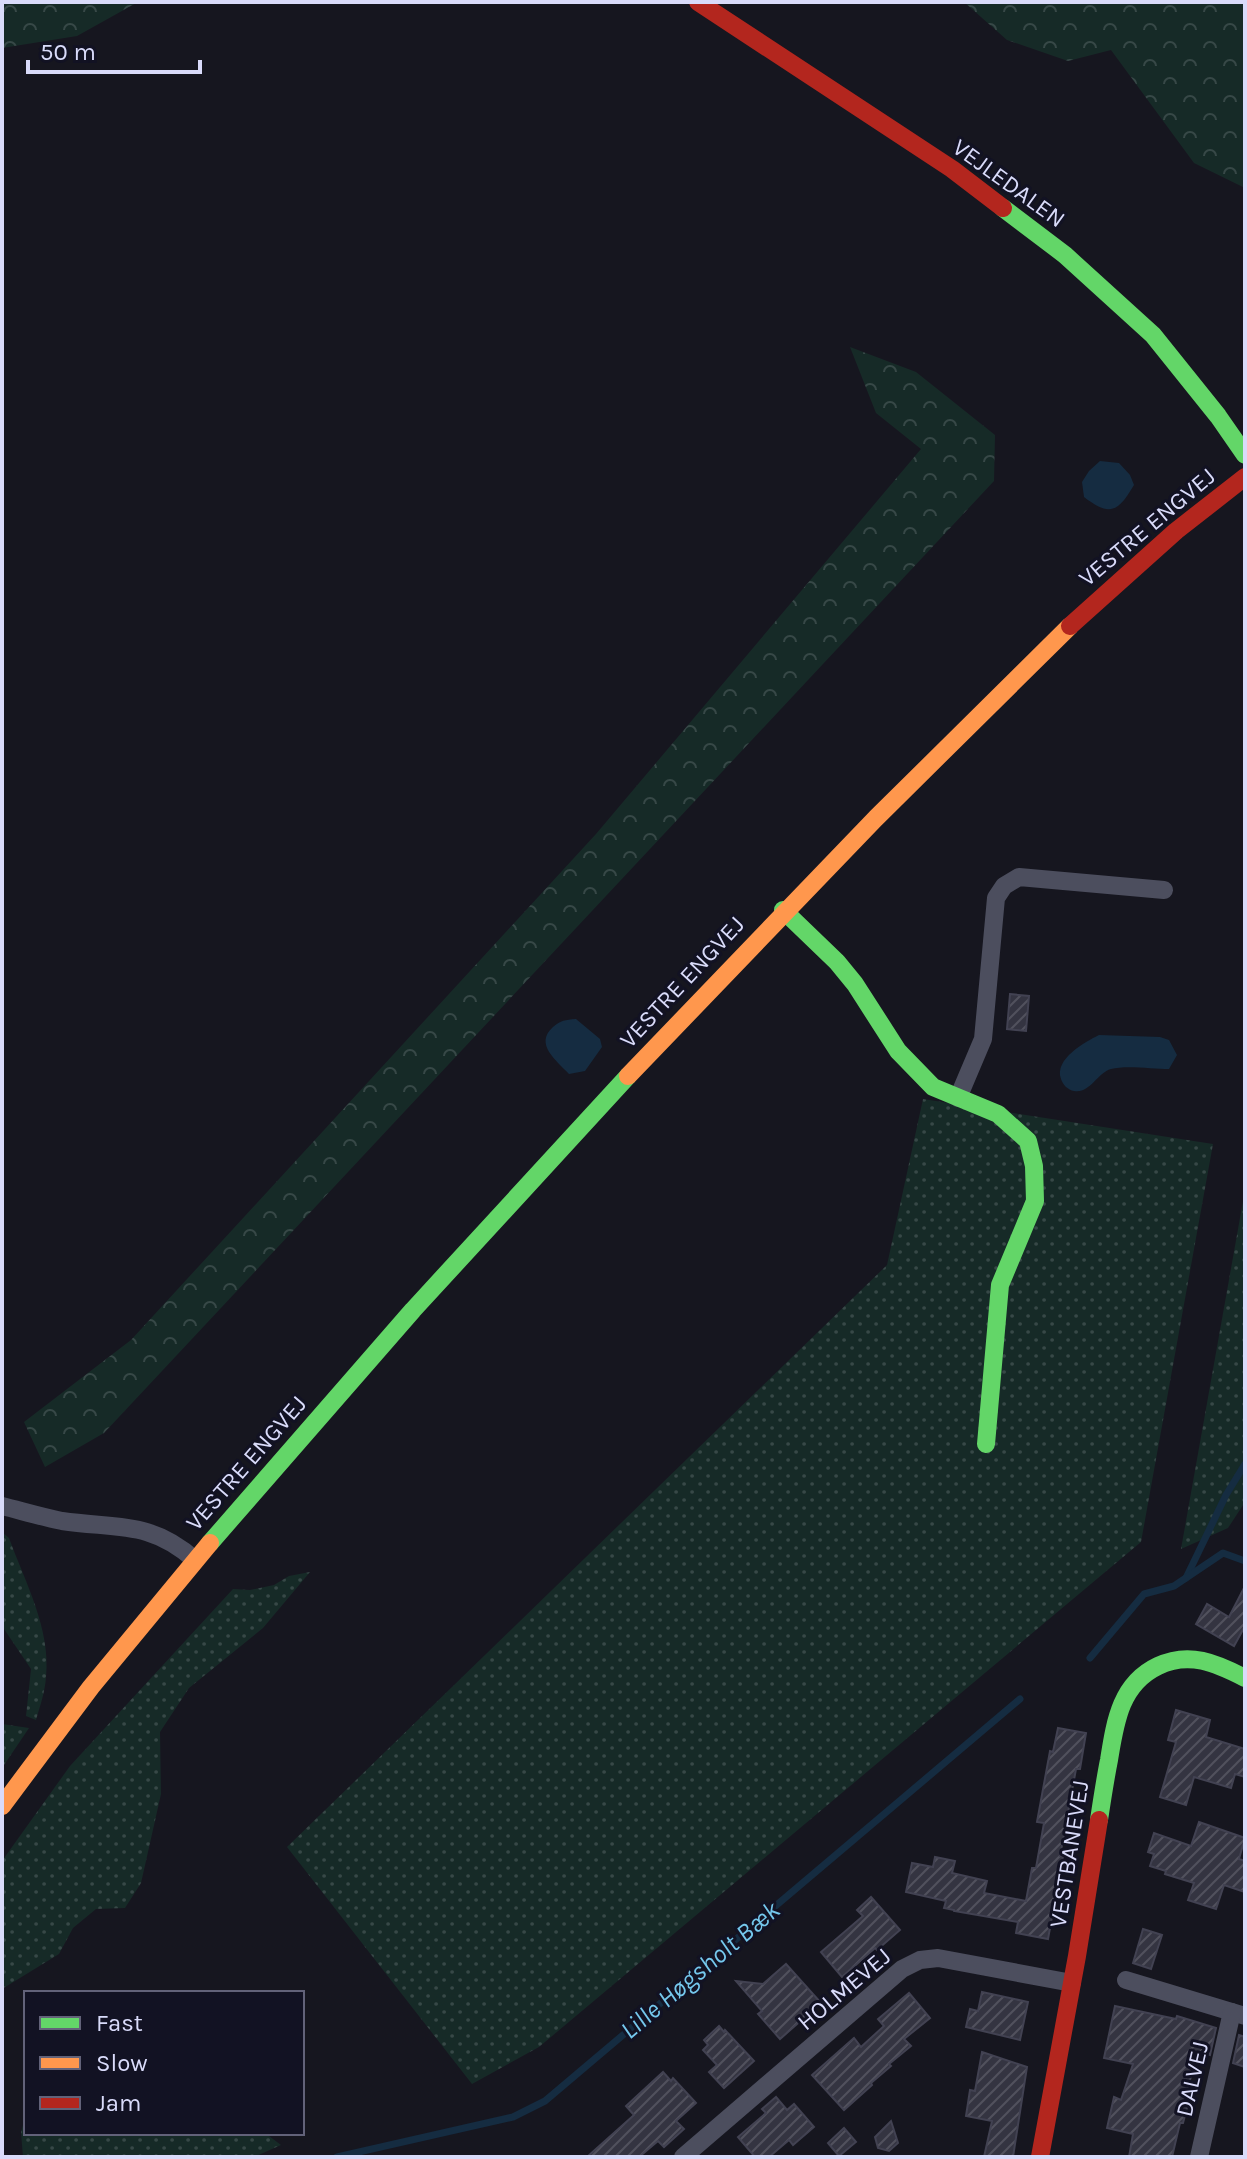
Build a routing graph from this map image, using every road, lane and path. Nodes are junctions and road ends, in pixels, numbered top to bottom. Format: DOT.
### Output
graph roads {
  1 [pos="698,2"];
  2 [pos="1245,455"];
  3 [pos="1245,477"];
  4 [pos="1164,890"];
  5 [pos="783,910"];
  6 [pos="958,1098"];
  7 [pos="986,1444"];
  8 [pos="2,1506"];
  9 [pos="195,1560"];
  10 [pos="1245,1678"];
  11 [pos="2,1806"];
  12 [pos="1126,1980"];
  13 [pos="1072,1983"];
  14 [pos="1238,2014"];
  15 [pos="683,2157"];
  16 [pos="1040,2157"];
  17 [pos="1199,2157"];
  1 -- 2 [label="street, VEJLEDALEN"];
  3 -- 5 [label="street, VESTRE ENGVEJ"];
  4 -- 6 [label="street"];
  5 -- 6 [label="street"];
  5 -- 9 [label="street, VESTRE ENGVEJ"];
  6 -- 7 [label="street"];
  8 -- 9 [label="street, VESTRE ENGVEJ"];
  9 -- 11 [label="street, VESTRE ENGVEJ"];
  10 -- 13 [label="street, VESTBANEVEJ"];
  12 -- 14 [label="street"];
  13 -- 15 [label="street, HOLMEVEJ"];
  13 -- 16 [label="street, VESTBANEVEJ"];
  14 -- 17 [label="street, DALVEJ"];
}
